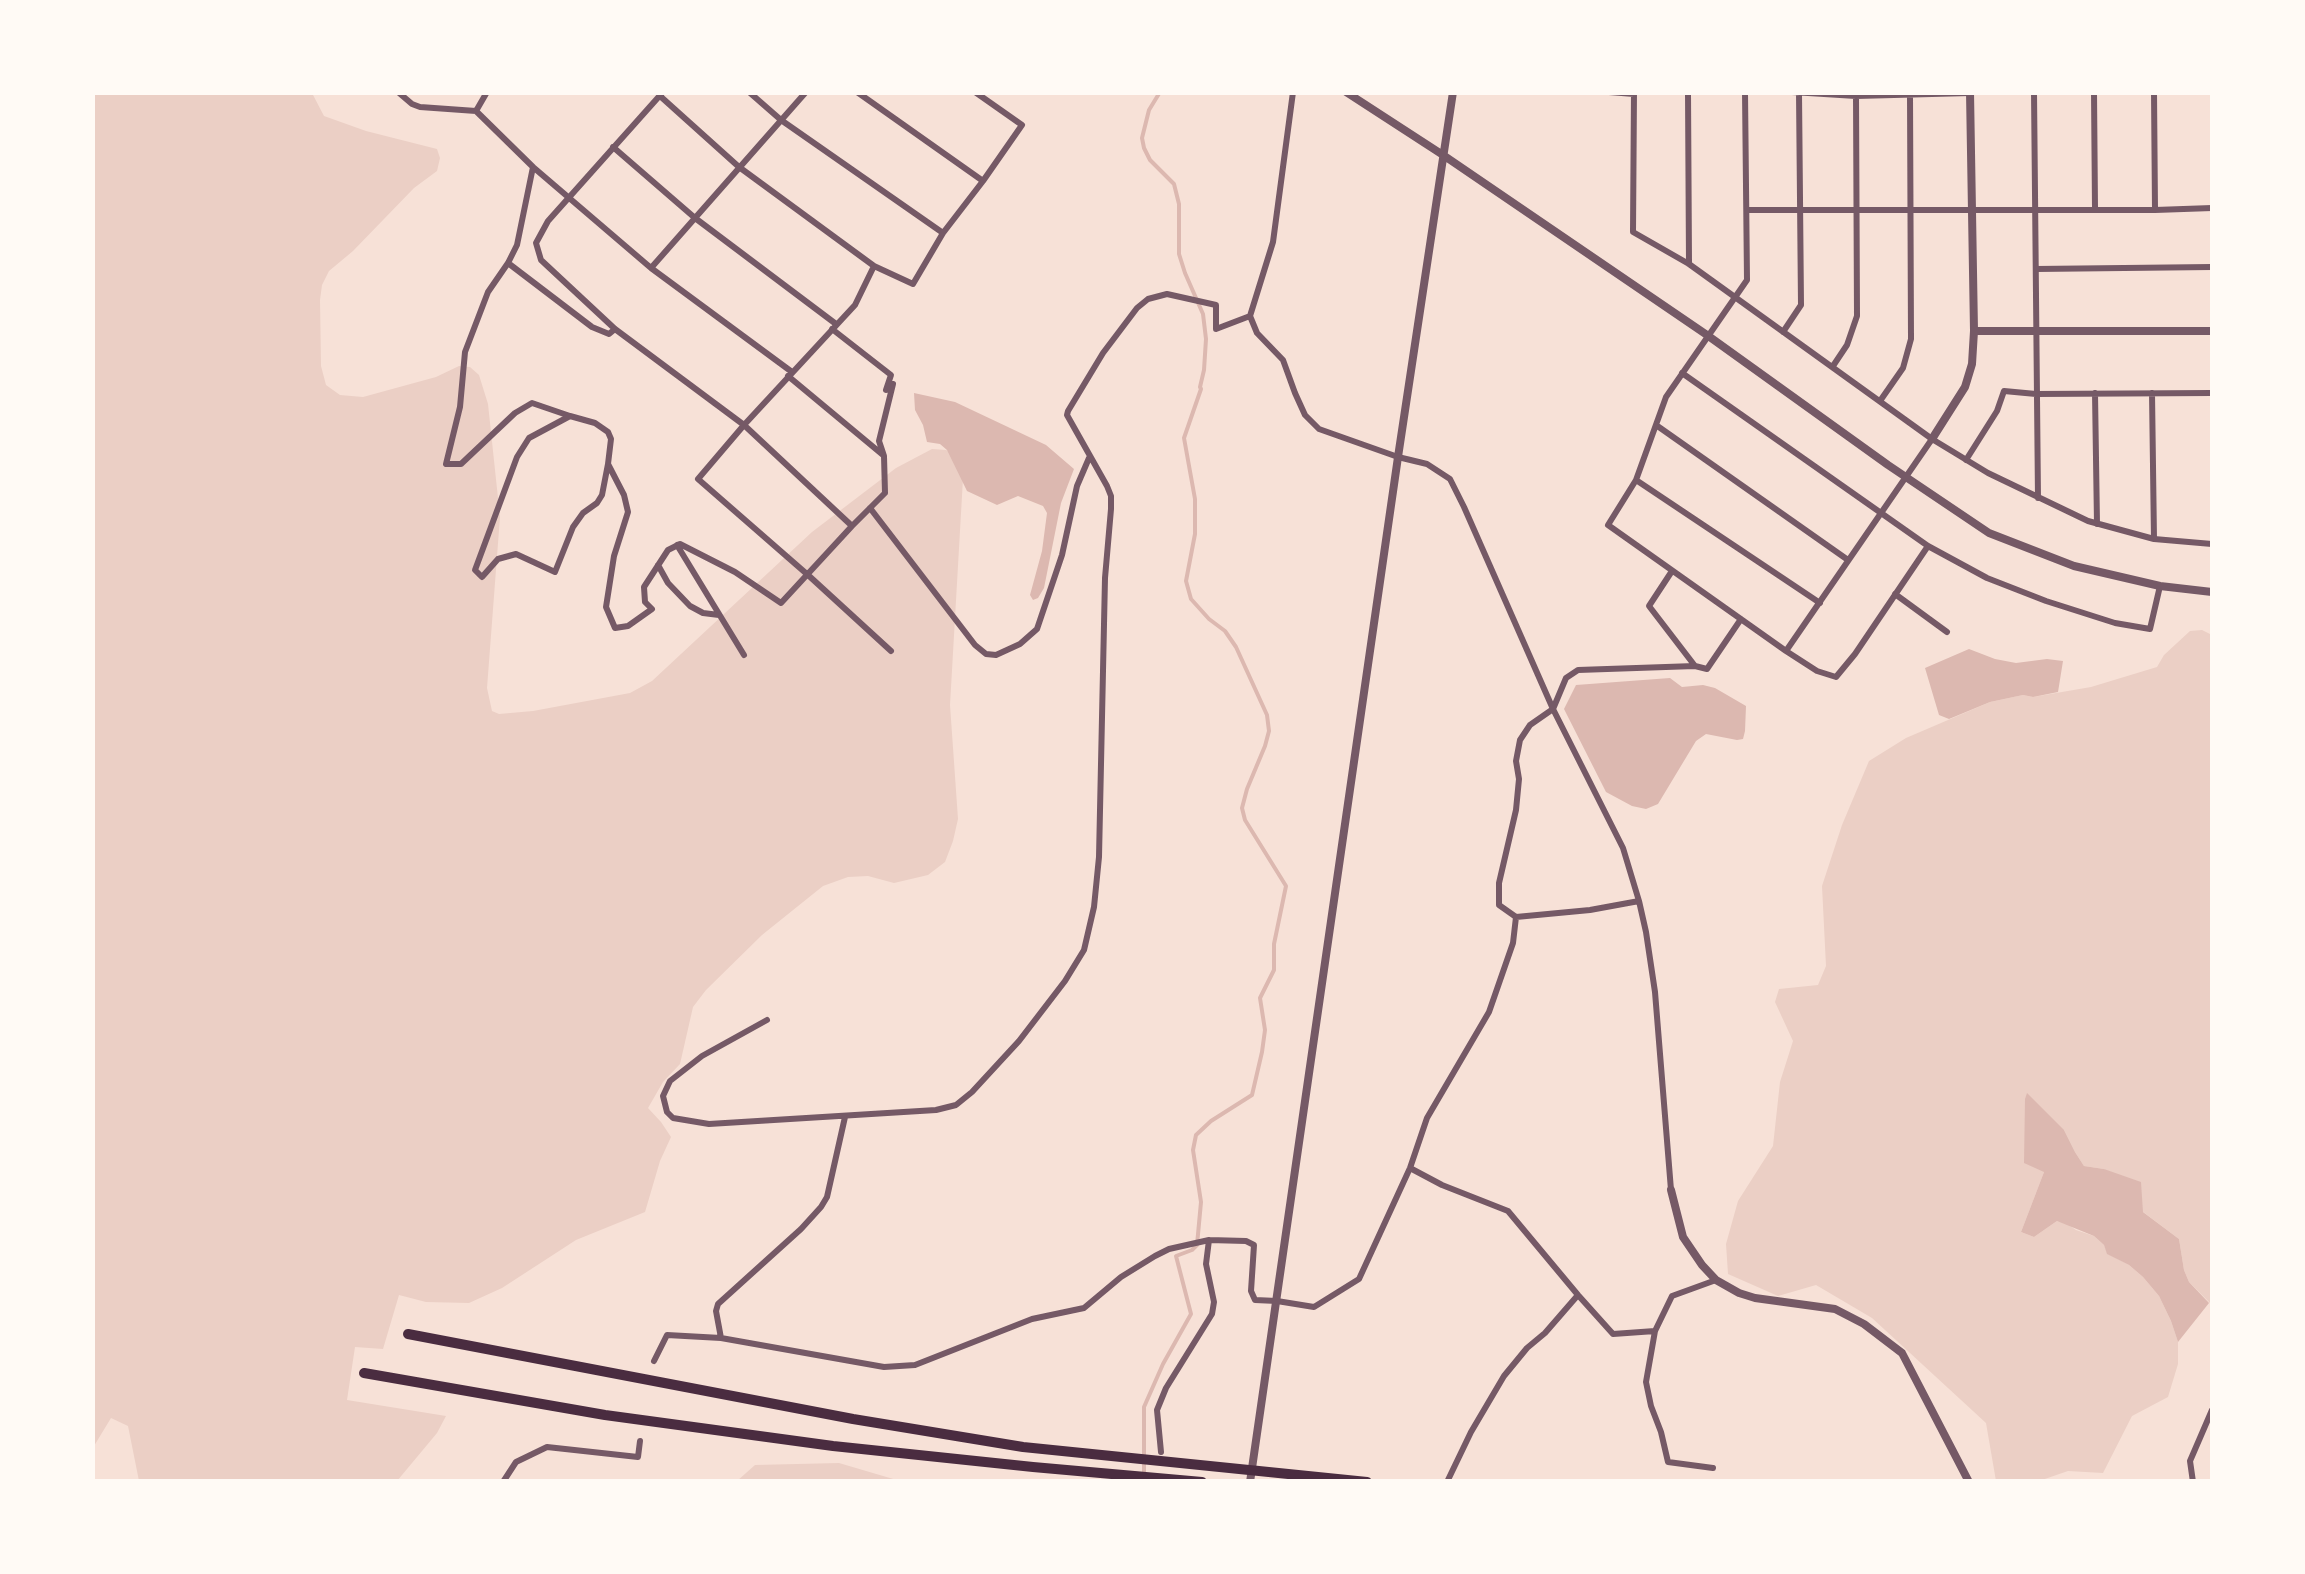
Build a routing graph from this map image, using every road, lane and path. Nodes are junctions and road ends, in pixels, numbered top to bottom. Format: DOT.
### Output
graph roads {
  1 [pos="398,92"];
  2 [pos="486,92"];
  3 [pos="750,92"];
  4 [pos="806,92"];
  5 [pos="858,92"];
  6 [pos="975,92"];
  7 [pos="1293,92"];
  8 [pos="1346,92"];
  9 [pos="1453,92"];
  10 [pos="1609,92"];
  11 [pos="1688,92"];
  12 [pos="1745,92"];
  13 [pos="2034,92"];
  14 [pos="2094,92"];
  15 [pos="2154,92"];
  16 [pos="1634,93"];
  17 [pos="1796,93"];
  18 [pos="1970,93"];
  19 [pos="662,94"];
  20 [pos="1910,94"];
  21 [pos="1856,96"];
  22 [pos="476,111"];
  23 [pos="780,120"];
  24 [pos="613,148"];
  25 [pos="1443,155"];
  26 [pos="533,167"];
  27 [pos="739,167"];
  28 [pos="984,181"];
  29 [pos="569,196"];
  30 [pos="2212,208"];
  31 [pos="2095,209"];
  32 [pos="1746,210"];
  33 [pos="1800,210"];
  34 [pos="1856,210"];
  35 [pos="1911,210"];
  36 [pos="2036,210"];
  37 [pos="2155,210"];
  38 [pos="1972,211"];
  39 [pos="695,218"];
  40 [pos="944,233"];
  41 [pos="508,264"];
  42 [pos="1690,264"];
  43 [pos="874,266"];
  44 [pos="2212,267"];
  45 [pos="651,268"];
  46 [pos="2036,269"];
  47 [pos="1734,298"];
  48 [pos="1250,316"];
  49 [pos="834,326"];
  50 [pos="615,329"];
  51 [pos="1974,331"];
  52 [pos="2036,331"];
  53 [pos="2212,331"];
  54 [pos="1783,332"];
  55 [pos="1707,335"];
  56 [pos="1833,366"];
  57 [pos="1682,372"];
  58 [pos="790,374"];
  59 [pos="893,384"];
  60 [pos="886,390"];
  61 [pos="2095,393"];
  62 [pos="2152,393"];
  63 [pos="2212,393"];
  64 [pos="2036,394"];
  65 [pos="1880,401"];
  66 [pos="570,416"];
  67 [pos="744,424"];
  68 [pos="1656,425"];
  69 [pos="1932,440"];
  70 [pos="884,456"];
  71 [pos="1398,456"];
  72 [pos="1089,457"];
  73 [pos="1966,460"];
  74 [pos="608,464"];
  75 [pos="1636,480"];
  76 [pos="2038,498"];
  77 [pos="870,508"];
  78 [pos="1882,510"];
  79 [pos="2097,524"];
  80 [pos="852,526"];
  81 [pos="2154,539"];
  82 [pos="2212,544"];
  83 [pos="677,546"];
  84 [pos="1928,546"];
  85 [pos="1848,560"];
  86 [pos="658,565"];
  87 [pos="1672,571"];
  88 [pos="808,574"];
  89 [pos="2160,586"];
  90 [pos="2212,592"];
  91 [pos="1895,594"];
  92 [pos="1820,602"];
  93 [pos="720,616"];
  94 [pos="1741,619"];
  95 [pos="1947,632"];
  96 [pos="891,651"];
  97 [pos="1786,651"];
  98 [pos="744,655"];
  99 [pos="1695,666"];
  100 [pos="1554,709"];
  101 [pos="1639,901"];
  102 [pos="1516,917"];
  103 [pos="767,1020"];
  104 [pos="845,1117"];
  105 [pos="1410,1168"];
  106 [pos="1670,1190"];
  107 [pos="1210,1240"];
  108 [pos="1716,1280"];
  109 [pos="1578,1295"];
  110 [pos="1277,1300"];
  111 [pos="1655,1331"];
  112 [pos="408,1334"];
  113 [pos="721,1338"];
  114 [pos="654,1361"];
  115 [pos="364,1373"];
  116 [pos="2212,1410"];
  117 [pos="640,1441"];
  118 [pos="1160,1452"];
  119 [pos="1712,1468"];
  120 [pos="1251,1475"];
  121 [pos="503,1482"];
  122 [pos="1202,1482"];
  123 [pos="1366,1482"];
  124 [pos="1446,1482"];
  125 [pos="1969,1482"];
  126 [pos="2193,1482"];
  1 -- 22 [label="street"];
  2 -- 22 [label="street"];
  3 -- 23 [label="street"];
  4 -- 23 [label="street"];
  5 -- 28 [label="street"];
  6 -- 28 [label="street"];
  7 -- 48 [label="street"];
  8 -- 25 [label="street"];
  9 -- 25 [label="street"];
  10 -- 16 [label="street"];
  11 -- 42 [label="street"];
  12 -- 32 [label="street"];
  13 -- 36 [label="street"];
  14 -- 31 [label="street"];
  15 -- 37 [label="street"];
  16 -- 42 [label="street"];
  17 -- 21 [label="street"];
  17 -- 33 [label="street"];
  18 -- 20 [label="street"];
  18 -- 38 [label="street"];
  19 -- 24 [label="street"];
  19 -- 27 [label="street"];
  20 -- 21 [label="street"];
  20 -- 35 [label="street"];
  21 -- 34 [label="street"];
  22 -- 26 [label="street"];
  23 -- 27 [label="street"];
  23 -- 40 [label="street"];
  24 -- 29 [label="street"];
  24 -- 39 [label="street"];
  25 -- 55 [label="street"];
  25 -- 71 [label="street"];
  26 -- 29 [label="street"];
  26 -- 41 [label="street"];
  27 -- 39 [label="street"];
  27 -- 43 [label="street"];
  28 -- 40 [label="street"];
  29 -- 45 [label="street"];
  29 -- 50 [label="street"];
  30 -- 37 [label="street"];
  31 -- 36 [label="street"];
  31 -- 37 [label="street"];
  32 -- 33 [label="street"];
  32 -- 47 [label="street"];
  33 -- 34 [label="street"];
  33 -- 54 [label="street"];
  34 -- 35 [label="street"];
  34 -- 56 [label="street"];
  35 -- 38 [label="street"];
  35 -- 65 [label="street"];
  36 -- 38 [label="street"];
  36 -- 46 [label="street"];
  38 -- 51 [label="street"];
  39 -- 45 [label="street"];
  39 -- 49 [label="street"];
  40 -- 43 [label="street"];
  41 -- 50 [label="street"];
  41 -- 66 [label="street"];
  42 -- 47 [label="street"];
  43 -- 49 [label="street"];
  44 -- 46 [label="street"];
  45 -- 58 [label="street"];
  46 -- 52 [label="street"];
  47 -- 54 [label="street"];
  47 -- 55 [label="street"];
  48 -- 71 [label="street"];
  48 -- 72 [label="street"];
  49 -- 58 [label="street"];
  49 -- 60 [label="street"];
  50 -- 67 [label="street"];
  51 -- 52 [label="street"];
  51 -- 69 [label="street"];
  52 -- 53 [label="street"];
  52 -- 64 [label="street"];
  54 -- 56 [label="street"];
  55 -- 57 [label="street"];
  55 -- 89 [label="street"];
  56 -- 65 [label="street"];
  57 -- 68 [label="street"];
  57 -- 78 [label="street"];
  58 -- 67 [label="street"];
  58 -- 70 [label="street"];
  59 -- 70 [label="street"];
  61 -- 62 [label="street"];
  61 -- 64 [label="street"];
  61 -- 79 [label="street"];
  62 -- 63 [label="street"];
  62 -- 81 [label="street"];
  64 -- 73 [label="street"];
  64 -- 76 [label="street"];
  65 -- 69 [label="street"];
  66 -- 74 [label="street"];
  66 -- 74 [label="street"];
  67 -- 80 [label="street"];
  67 -- 88 [label="street"];
  68 -- 75 [label="street"];
  68 -- 85 [label="street"];
  69 -- 73 [label="street"];
  69 -- 78 [label="street"];
  70 -- 77 [label="street"];
  71 -- 100 [label="street"];
  71 -- 110 [label="street"];
  72 -- 77 [label="street"];
  72 -- 104 [label="street"];
  73 -- 76 [label="street"];
  74 -- 86 [label="street"];
  75 -- 87 [label="street"];
  75 -- 92 [label="street"];
  76 -- 79 [label="street"];
  77 -- 80 [label="street"];
  78 -- 84 [label="street"];
  78 -- 85 [label="street"];
  79 -- 81 [label="street"];
  80 -- 88 [label="street"];
  81 -- 82 [label="street"];
  83 -- 86 [label="street"];
  83 -- 88 [label="street"];
  83 -- 93 [label="street"];
  84 -- 89 [label="street"];
  84 -- 91 [label="street"];
  85 -- 92 [label="street"];
  86 -- 93 [label="street"];
  87 -- 94 [label="street"];
  87 -- 99 [label="street"];
  88 -- 96 [label="street"];
  89 -- 90 [label="street"];
  91 -- 95 [label="street"];
  91 -- 97 [label="street"];
  92 -- 97 [label="street"];
  93 -- 98 [label="street"];
  94 -- 97 [label="street"];
  94 -- 99 [label="street"];
  99 -- 100 [label="street"];
  100 -- 101 [label="street"];
  100 -- 102 [label="street"];
  101 -- 102 [label="street"];
  101 -- 106 [label="street"];
  102 -- 105 [label="street"];
  103 -- 104 [label="street"];
  104 -- 113 [label="street"];
  105 -- 109 [label="street"];
  105 -- 110 [label="street"];
  106 -- 108 [label="street"];
  107 -- 110 [label="street"];
  107 -- 113 [label="street"];
  107 -- 118 [label="street"];
  108 -- 111 [label="street"];
  108 -- 125 [label="street"];
  109 -- 111 [label="street"];
  109 -- 124 [label="street"];
  110 -- 120 [label="street"];
  111 -- 119 [label="street"];
  112 -- 120 [label="main road"];
  113 -- 114 [label="street"];
  115 -- 122 [label="main road"];
  116 -- 126 [label="street"];
  117 -- 121 [label="street"];
  120 -- 123 [label="main road"];
}
